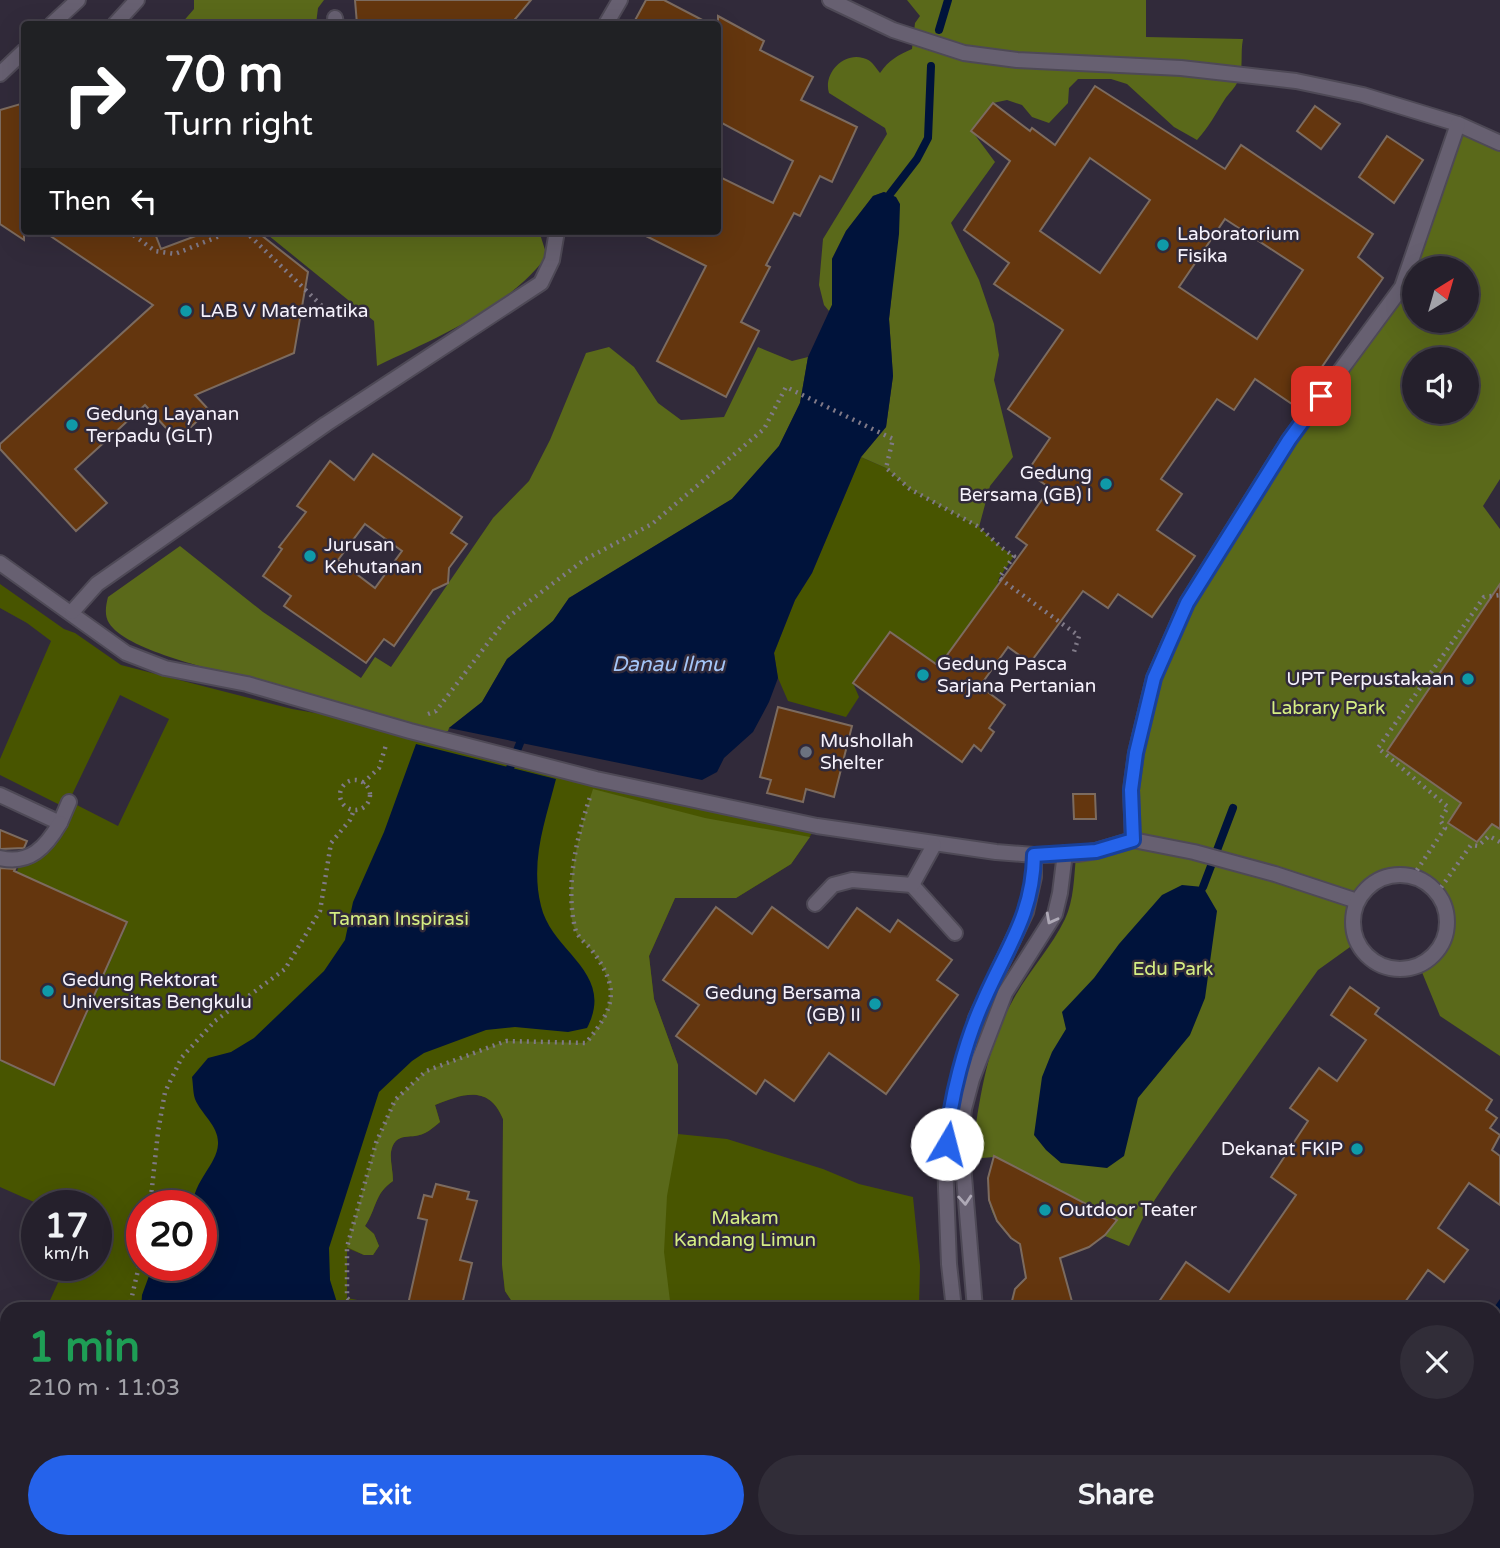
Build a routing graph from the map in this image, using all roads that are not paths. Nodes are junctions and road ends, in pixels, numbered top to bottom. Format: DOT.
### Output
graph roads {
  1 [pos="78,0"];
  2 [pos="137,0"];
  3 [pos="620,0"];
  4 [pos="830,0"];
  5 [pos="55,21"];
  6 [pos="118,21"];
  7 [pos="608,21"];
  8 [pos="21,54"];
  9 [pos="0,74"];
  10 [pos="1458,124"];
  11 [pos="1500,143"];
  12 [pos="556,235"];
  13 [pos="0,563"];
  14 [pos="72,612"];
  15 [pos="0,794"];
  16 [pos="69,802"];
  17 [pos="60,823"];
  18 [pos="1133,840"];
  19 [pos="934,845"];
  20 [pos="1065,853"];
  21 [pos="1034,855"];
  22 [pos="0,858"];
  23 [pos="912,885"];
  24 [pos="1357,901"];
  25 [pos="815,904"];
  26 [pos="955,933"];
  27 [pos="953,1302"];
  28 [pos="974,1302"];
  1 -- 5 [label="lane"];
  2 -- 6 [label="lane"];
  3 -- 7 [label="lane"];
  4 -- 10 [label="lane"];
  8 -- 9 [label="lane"];
  10 -- 11 [label="lane"];
  10 -- 18 [label="lane"];
  12 -- 14 [label="lane"];
  13 -- 14 [label="lane"];
  14 -- 19 [label="lane"];
  15 -- 17 [label="lane"];
  16 -- 17 [label="lane"];
  17 -- 22 [label="lane"];
  18 -- 20 [label="lane"];
  18 -- 24 [label="lane"];
  19 -- 21 [label="lane"];
  19 -- 23 [label="lane"];
  20 -- 21 [label="lane"];
  20 -- 28 [label="lane, one-way"];
  21 -- 27 [label="lane"];
  23 -- 25 [label="lane"];
  23 -- 26 [label="lane"];
  24 -- 24 [label="lane"];
}
